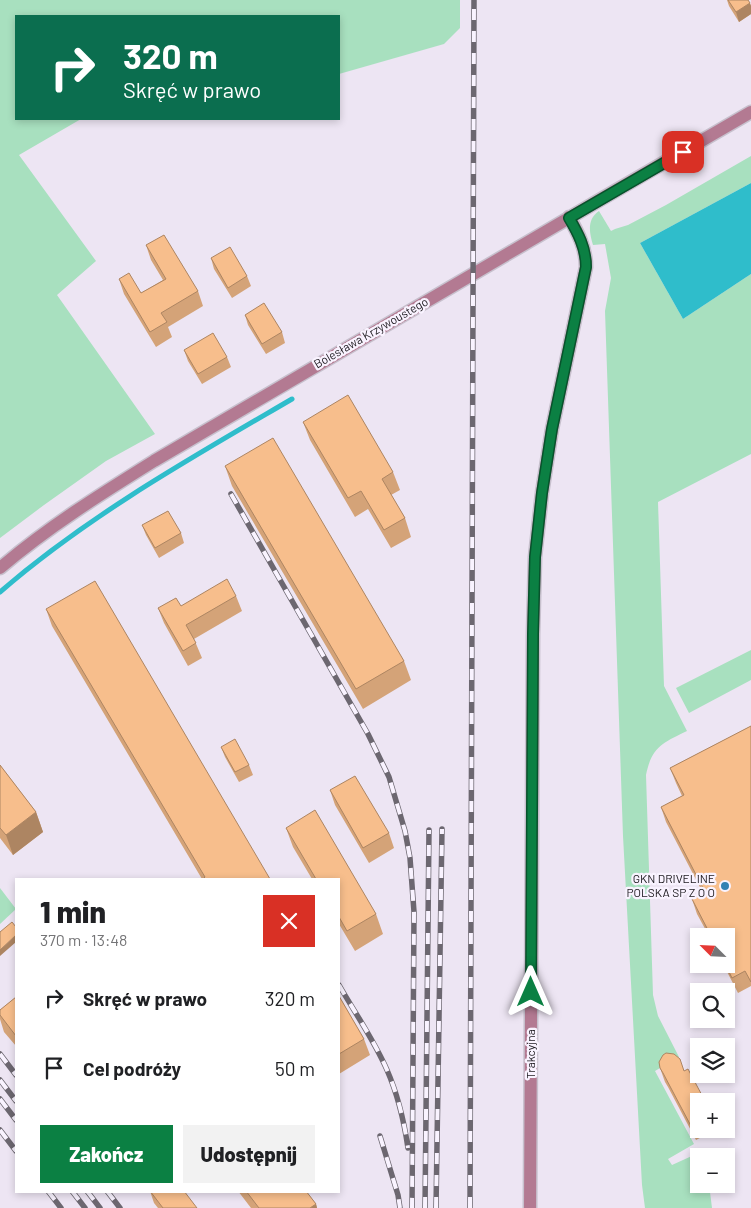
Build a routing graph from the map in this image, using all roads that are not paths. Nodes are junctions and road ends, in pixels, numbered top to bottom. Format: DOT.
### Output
graph roads {
  1 [pos="751,112"];
  2 [pos="569,218"];
  3 [pos="0,568"];
  4 [pos="530,1208"];
  1 -- 2 [label="street, Bolesława Krzywoustego"];
  2 -- 3 [label="street, Bolesława Krzywoustego"];
  2 -- 4 [label="street, Trakcyjna"];
}
